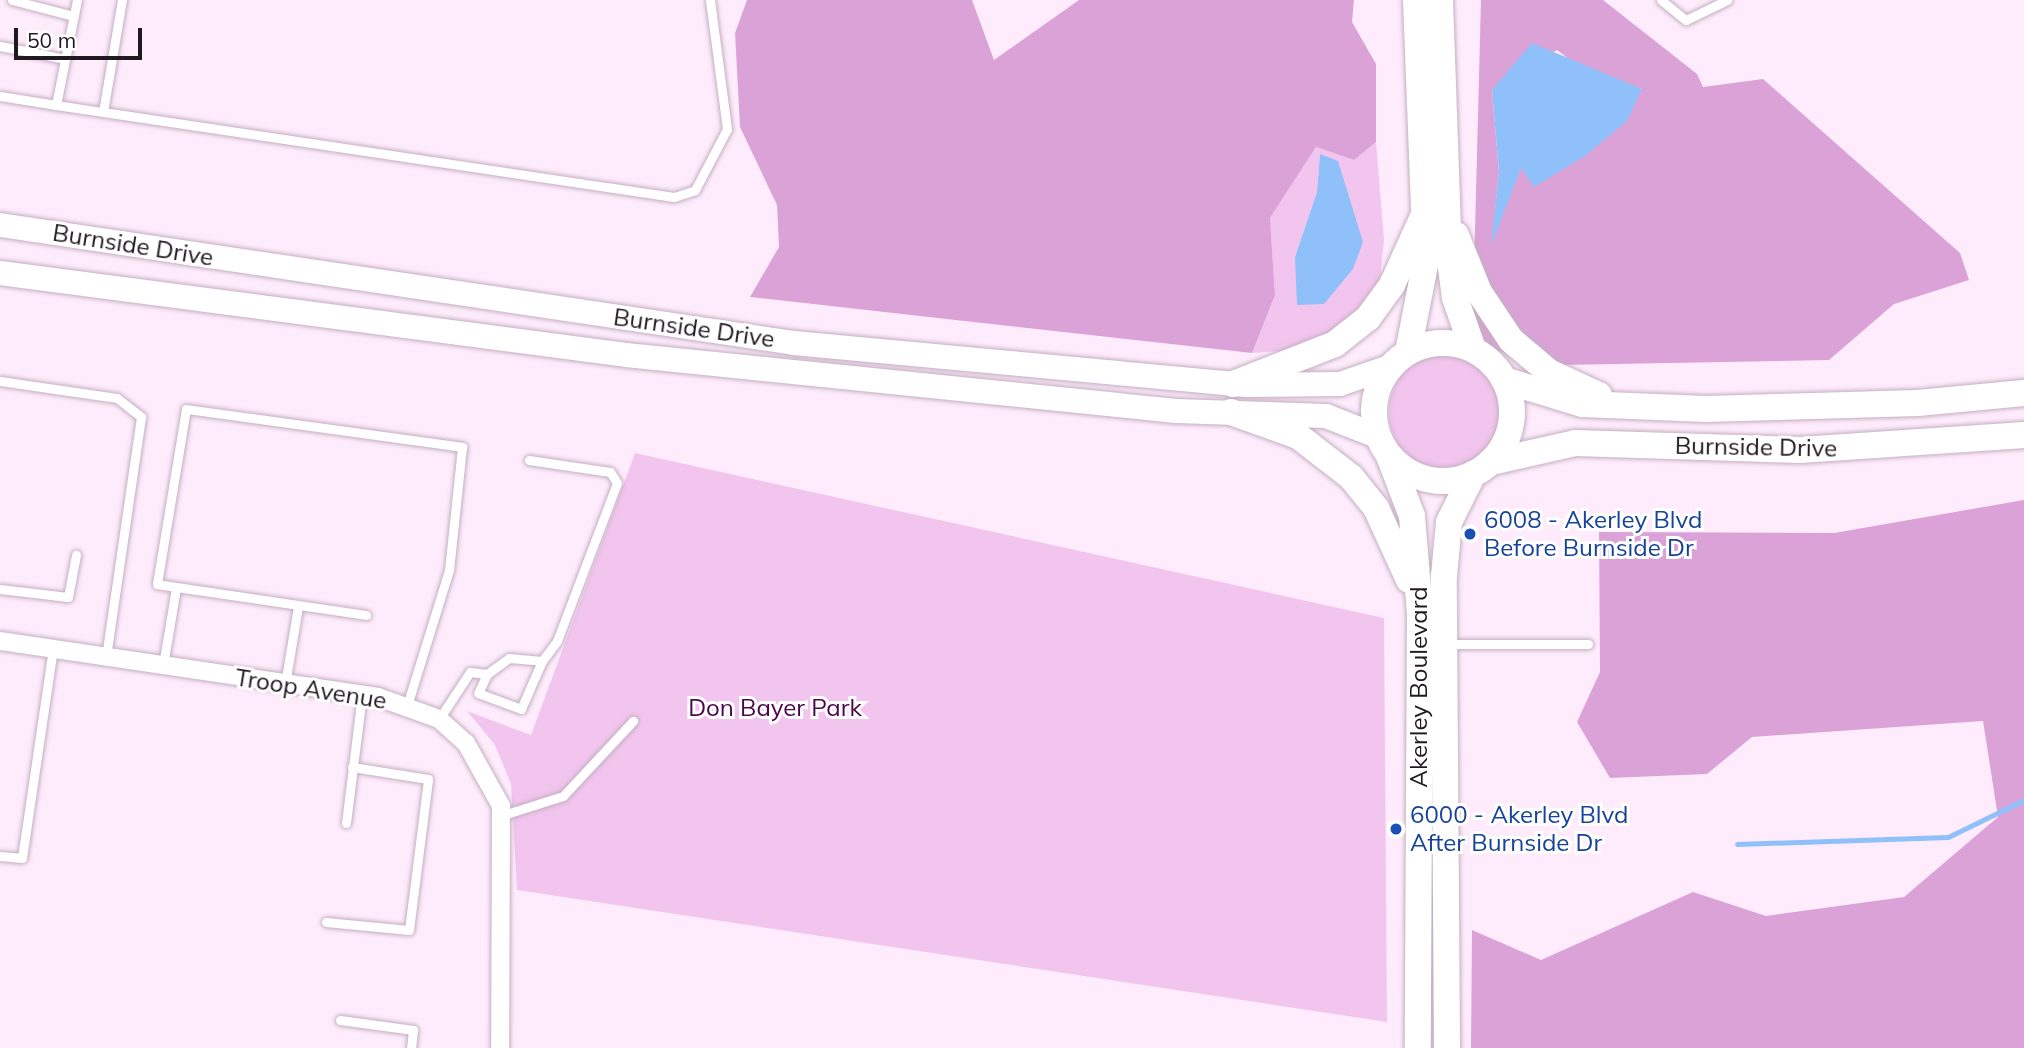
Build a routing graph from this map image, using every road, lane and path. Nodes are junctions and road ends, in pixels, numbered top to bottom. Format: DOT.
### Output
graph roads {
  1 [pos="12,0"];
  2 [pos="78,0"];
  3 [pos="122,0"];
  4 [pos="710,0"];
  5 [pos="1416,0"];
  6 [pos="1440,0"];
  7 [pos="1661,0"];
  8 [pos="1727,0"];
  9 [pos="74,16"];
  10 [pos="0,46"];
  11 [pos="65,59"];
  12 [pos="0,96"];
  13 [pos="56,105"];
  14 [pos="103,112"];
  15 [pos="1435,213"];
  16 [pos="0,225"];
  17 [pos="0,273"];
  18 [pos="1473,349"];
  19 [pos="1399,360"];
  20 [pos="1504,380"];
  21 [pos="0,381"];
  22 [pos="1233,384"];
  23 [pos="2024,393"];
  24 [pos="1626,406"];
  25 [pos="1231,412"];
  26 [pos="2024,435"];
  27 [pos="1383,446"];
  28 [pos="530,460"];
  29 [pos="1482,468"];
  30 [pos="76,555"];
  31 [pos="176,588"];
  32 [pos="0,589"];
  33 [pos="298,606"];
  34 [pos="1420,614"];
  35 [pos="366,615"];
  36 [pos="0,641"];
  37 [pos="1444,644"];
  38 [pos="1588,645"];
  39 [pos="53,649"];
  40 [pos="106,657"];
  41 [pos="542,661"];
  42 [pos="163,665"];
  43 [pos="487,674"];
  44 [pos="285,684"];
  45 [pos="362,695"];
  46 [pos="407,706"];
  47 [pos="439,719"];
  48 [pos="633,721"];
  49 [pos="352,767"];
  50 [pos="500,816"];
  51 [pos="345,823"];
  52 [pos="0,856"];
  53 [pos="326,922"];
  54 [pos="340,1020"];
  55 [pos="411,1048"];
  56 [pos="499,1048"];
  57 [pos="1418,1048"];
  58 [pos="1447,1048"];
  1 -- 9 [label="lane"];
  2 -- 9 [label="lane"];
  3 -- 14 [label="lane"];
  4 -- 14 [label="lane"];
  5 -- 15 [label="main road"];
  6 -- 15 [label="main road"];
  7 -- 8 [label="lane"];
  9 -- 11 [label="lane"];
  10 -- 11 [label="lane"];
  11 -- 13 [label="lane"];
  12 -- 13 [label="lane"];
  13 -- 14 [label="lane"];
  15 -- 18 [label="main road"];
  15 -- 19 [label="main road"];
  15 -- 22 [label="main road"];
  15 -- 24 [label="main road"];
  16 -- 22 [label="main road, Burnside Drive"];
  17 -- 25 [label="main road, Burnside Drive"];
  18 -- 19 [label="main road"];
  18 -- 20 [label="main road"];
  19 -- 22 [label="main road, Burnside Drive"];
  19 -- 27 [label="main road"];
  20 -- 24 [label="main road, Burnside Drive"];
  20 -- 29 [label="main road"];
  21 -- 40 [label="lane"];
  23 -- 24 [label="main road, Burnside Drive"];
  25 -- 27 [label="main road, Burnside Drive"];
  25 -- 34 [label="main road"];
  26 -- 29 [label="main road, Burnside Drive"];
  27 -- 29 [label="main road"];
  27 -- 34 [label="main road, Akerley Boulevard"];
  28 -- 41 [label="lane"];
  29 -- 37 [label="main road, Akerley Boulevard"];
  30 -- 32 [label="lane"];
  31 -- 33 [label="lane"];
  31 -- 42 [label="lane"];
  31 -- 46 [label="lane"];
  33 -- 35 [label="lane"];
  33 -- 44 [label="lane"];
  34 -- 57 [label="main road, Akerley Boulevard"];
  36 -- 39 [label="street, Troop Avenue"];
  37 -- 38 [label="lane"];
  37 -- 58 [label="main road, Akerley Boulevard"];
  39 -- 40 [label="street, Troop Avenue"];
  39 -- 52 [label="lane"];
  40 -- 42 [label="street, Troop Avenue"];
  41 -- 43 [label="lane"];
  41 -- 43 [label="lane"];
  42 -- 44 [label="street, Troop Avenue"];
  43 -- 47 [label="lane"];
  44 -- 45 [label="street, Troop Avenue"];
  45 -- 46 [label="street, Troop Avenue"];
  45 -- 49 [label="lane"];
  46 -- 47 [label="street, Troop Avenue"];
  47 -- 50 [label="street, Troop Avenue"];
  48 -- 50 [label="lane"];
  49 -- 51 [label="lane"];
  49 -- 53 [label="lane"];
  50 -- 56 [label="street, Troop Avenue"];
  54 -- 55 [label="lane"];
}
